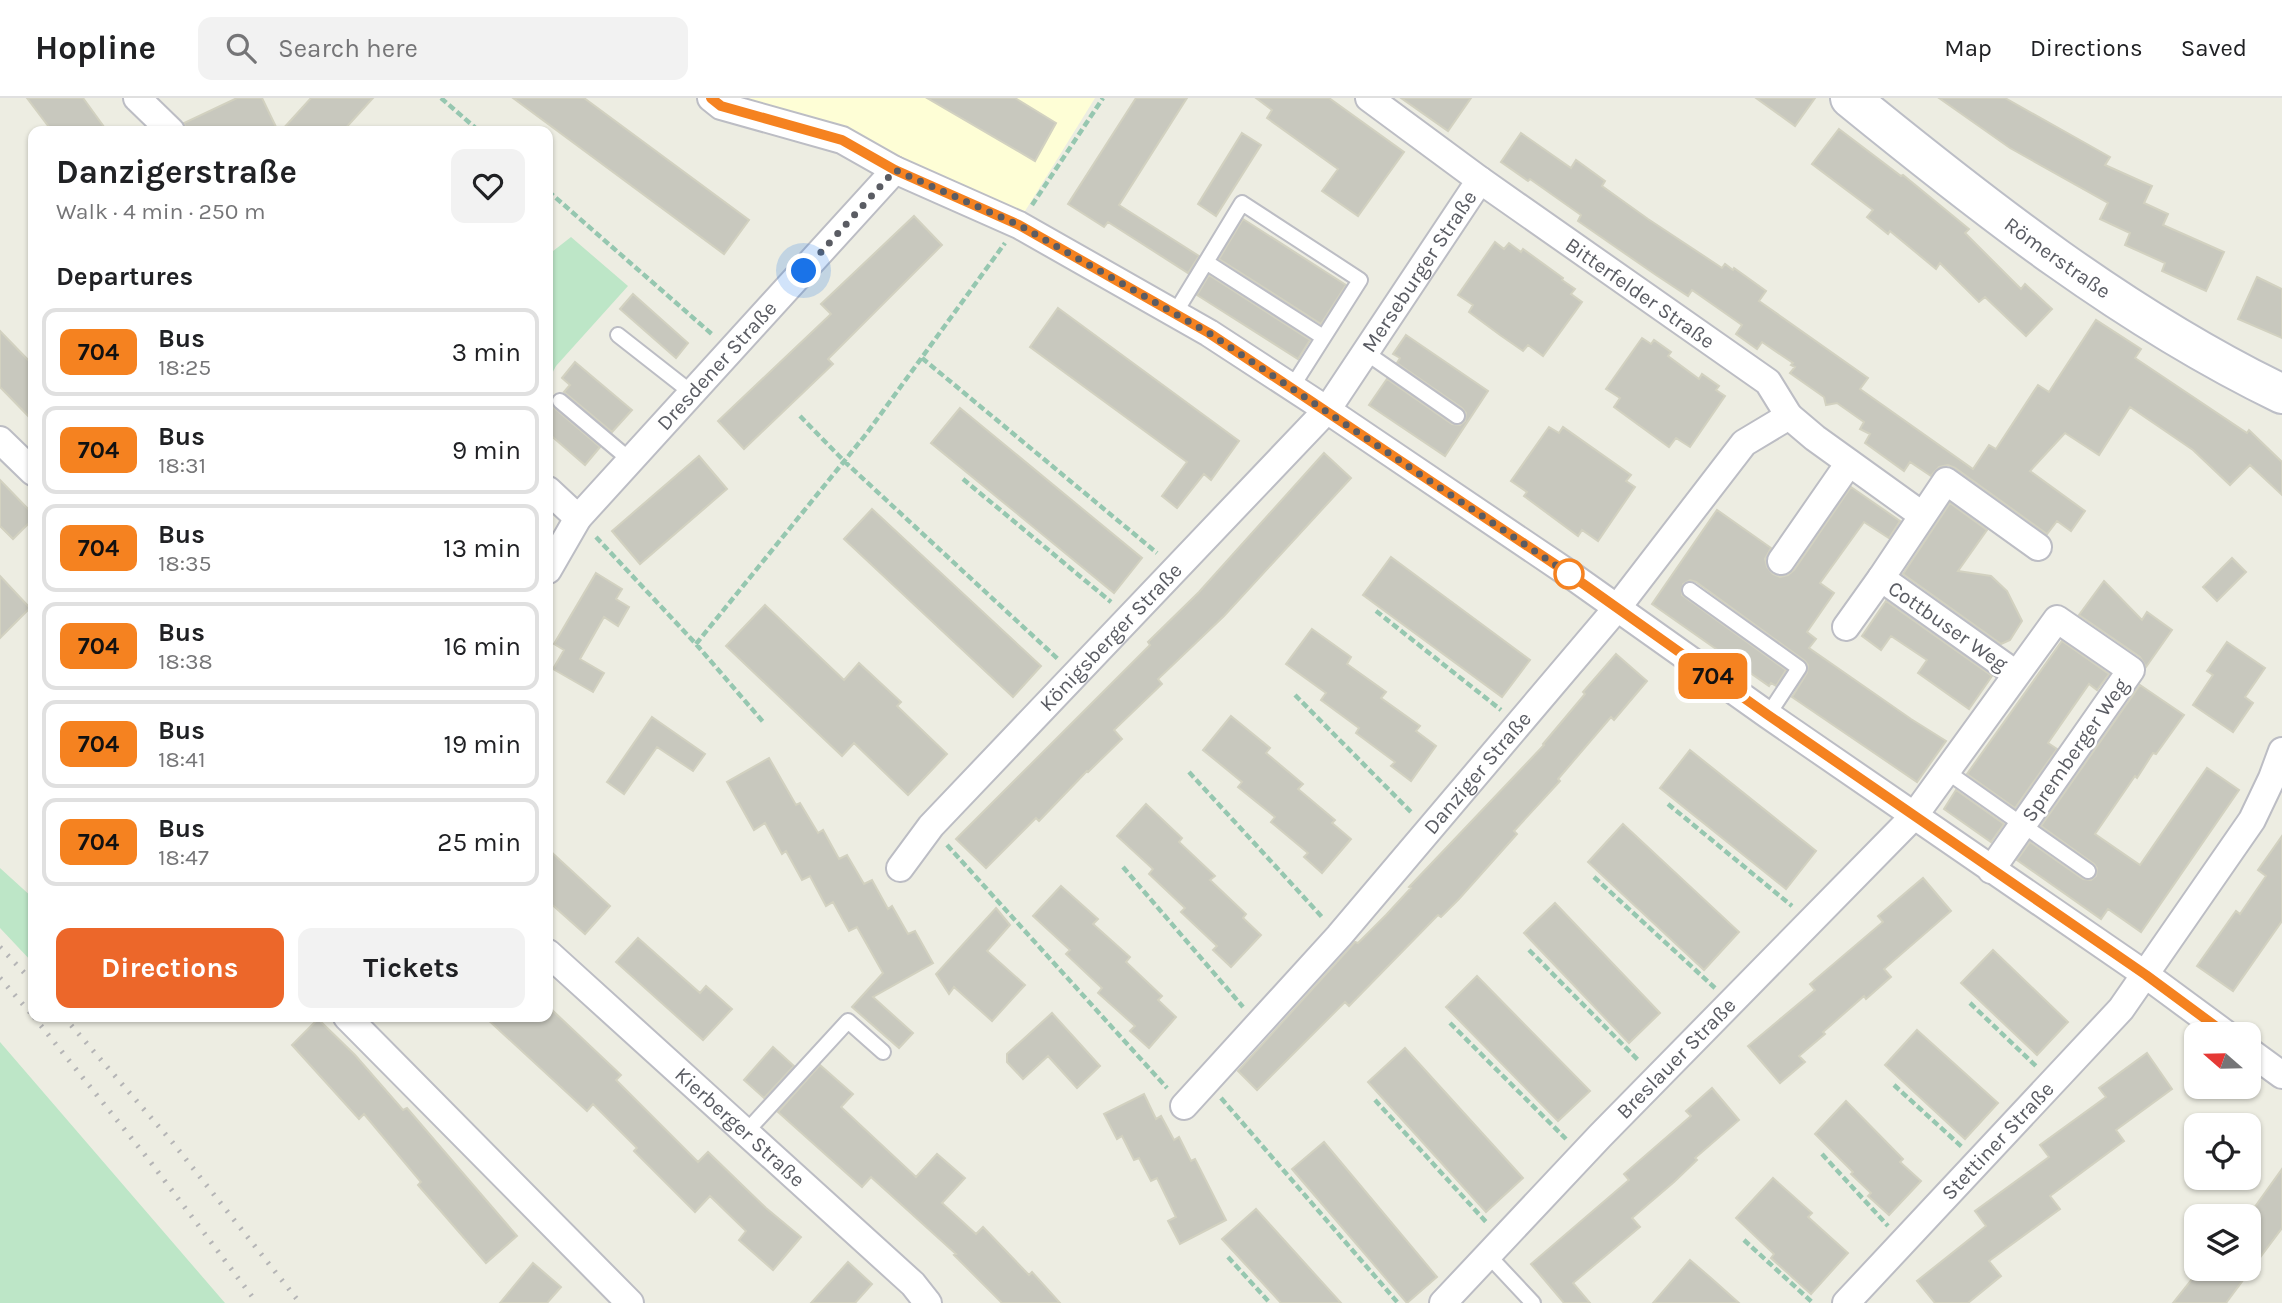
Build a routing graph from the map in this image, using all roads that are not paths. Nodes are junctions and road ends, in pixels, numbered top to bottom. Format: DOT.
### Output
graph roads {
  1 [pos="136,98"];
  2 [pos="711,98"];
  3 [pos="1369,98"];
  4 [pos="1850,98"];
  5 [pos="167,126"];
  6 [pos="895,170"];
  7 [pos="1480,180"];
  8 [pos="1206,261"];
  9 [pos="1175,313"];
  10 [pos="618,335"];
  11 [pos="1323,337"];
  12 [pos="1365,352"];
  13 [pos="1292,387"];
  14 [pos="692,393"];
  15 [pos="2282,394"];
  16 [pos="561,401"];
  17 [pos="1327,410"];
  18 [pos="1457,416"];
  19 [pos="1789,416"];
  20 [pos="0,440"];
  21 [pos="630,460"];
  22 [pos="1849,463"];
  23 [pos="28,467"];
  24 [pos="553,494"];
  25 [pos="1922,515"];
  26 [pos="578,518"];
  27 [pos="2038,547"];
  28 [pos="553,561"];
  29 [pos="1781,561"];
  30 [pos="1881,578"];
  31 [pos="1689,590"];
  32 [pos="1617,608"];
  33 [pos="2057,619"];
  34 [pos="1846,627"];
  35 [pos="2016,674"];
  36 [pos="1768,715"];
  37 [pos="2282,751"];
  38 [pos="1946,771"];
  39 [pos="1914,816"];
  40 [pos="2023,825"];
  41 [pos="900,868"];
  42 [pos="1991,870"];
  43 [pos="2088,871"];
  44 [pos="553,958"];
  45 [pos="2146,975"];
  46 [pos="351,1022"];
  47 [pos="2210,1022"];
  48 [pos="883,1052"];
  49 [pos="2261,1060"];
  50 [pos="2282,1075"];
  51 [pos="1184,1107"];
  52 [pos="746,1132"];
  53 [pos="1495,1248"];
  54 [pos="629,1303"];
  55 [pos="928,1303"];
  56 [pos="1443,1303"];
  57 [pos="1533,1303"];
  58 [pos="1846,1303"];
  1 -- 5 [label="street"];
  2 -- 6 [label="street"];
  3 -- 7 [label="street, Merseburger Straße"];
  4 -- 15 [label="main road, Römerstraße"];
  6 -- 9 [label="street"];
  6 -- 14 [label="street, Dresdener Straße"];
  7 -- 12 [label="street, Merseburger Straße"];
  7 -- 19 [label="street, Bitterfelder Straße"];
  8 -- 9 [label="lane"];
  8 -- 11 [label="lane"];
  8 -- 11 [label="lane"];
  9 -- 13 [label="street"];
  10 -- 14 [label="lane"];
  11 -- 13 [label="lane"];
  12 -- 17 [label="street, Merseburger Straße"];
  12 -- 18 [label="lane"];
  13 -- 17 [label="street"];
  14 -- 21 [label="street, Dresdener Straße"];
  16 -- 21 [label="lane"];
  17 -- 32 [label="street"];
  17 -- 41 [label="street, Königsberger Straße"];
  19 -- 22 [label="street, Bitterfelder Straße"];
  19 -- 32 [label="street"];
  20 -- 23 [label="street"];
  21 -- 26 [label="street, Dresdener Straße"];
  22 -- 25 [label="street, Bitterfelder Straße"];
  22 -- 29 [label="street"];
  24 -- 26 [label="street"];
  25 -- 27 [label="street, Cottbuser Weg"];
  25 -- 30 [label="street, Cottbuser Weg"];
  26 -- 28 [label="street, Dresdener Straße"];
  30 -- 34 [label="street, Cottbuser Weg"];
  30 -- 35 [label="street, Cottbuser Weg"];
  31 -- 36 [label="lane"];
  32 -- 36 [label="street"];
  32 -- 51 [label="street, Danziger Straße"];
  33 -- 35 [label="street, Cottbuser Weg"];
  33 -- 40 [label="street, Spremberger Weg"];
  35 -- 38 [label="street, Cottbuser Weg"];
  36 -- 39 [label="street"];
  37 -- 45 [label="street, Stettiner Straße"];
  38 -- 39 [label="street, Cottbuser Weg"];
  38 -- 40 [label="lane"];
  39 -- 42 [label="street"];
  39 -- 53 [label="street, Breslauer Straße"];
  40 -- 42 [label="street, Spremberger Weg"];
  40 -- 43 [label="lane"];
  42 -- 45 [label="street"];
  44 -- 52 [label="street, Kierberger Straße"];
  45 -- 47 [label="street"];
  45 -- 58 [label="street, Stettiner Straße"];
  46 -- 54 [label="street"];
  48 -- 52 [label="lane"];
  49 -- 50 [label="street"];
  52 -- 55 [label="street, Kierberger Straße"];
  53 -- 56 [label="street, Breslauer Straße"];
  53 -- 57 [label="lane"];
}
